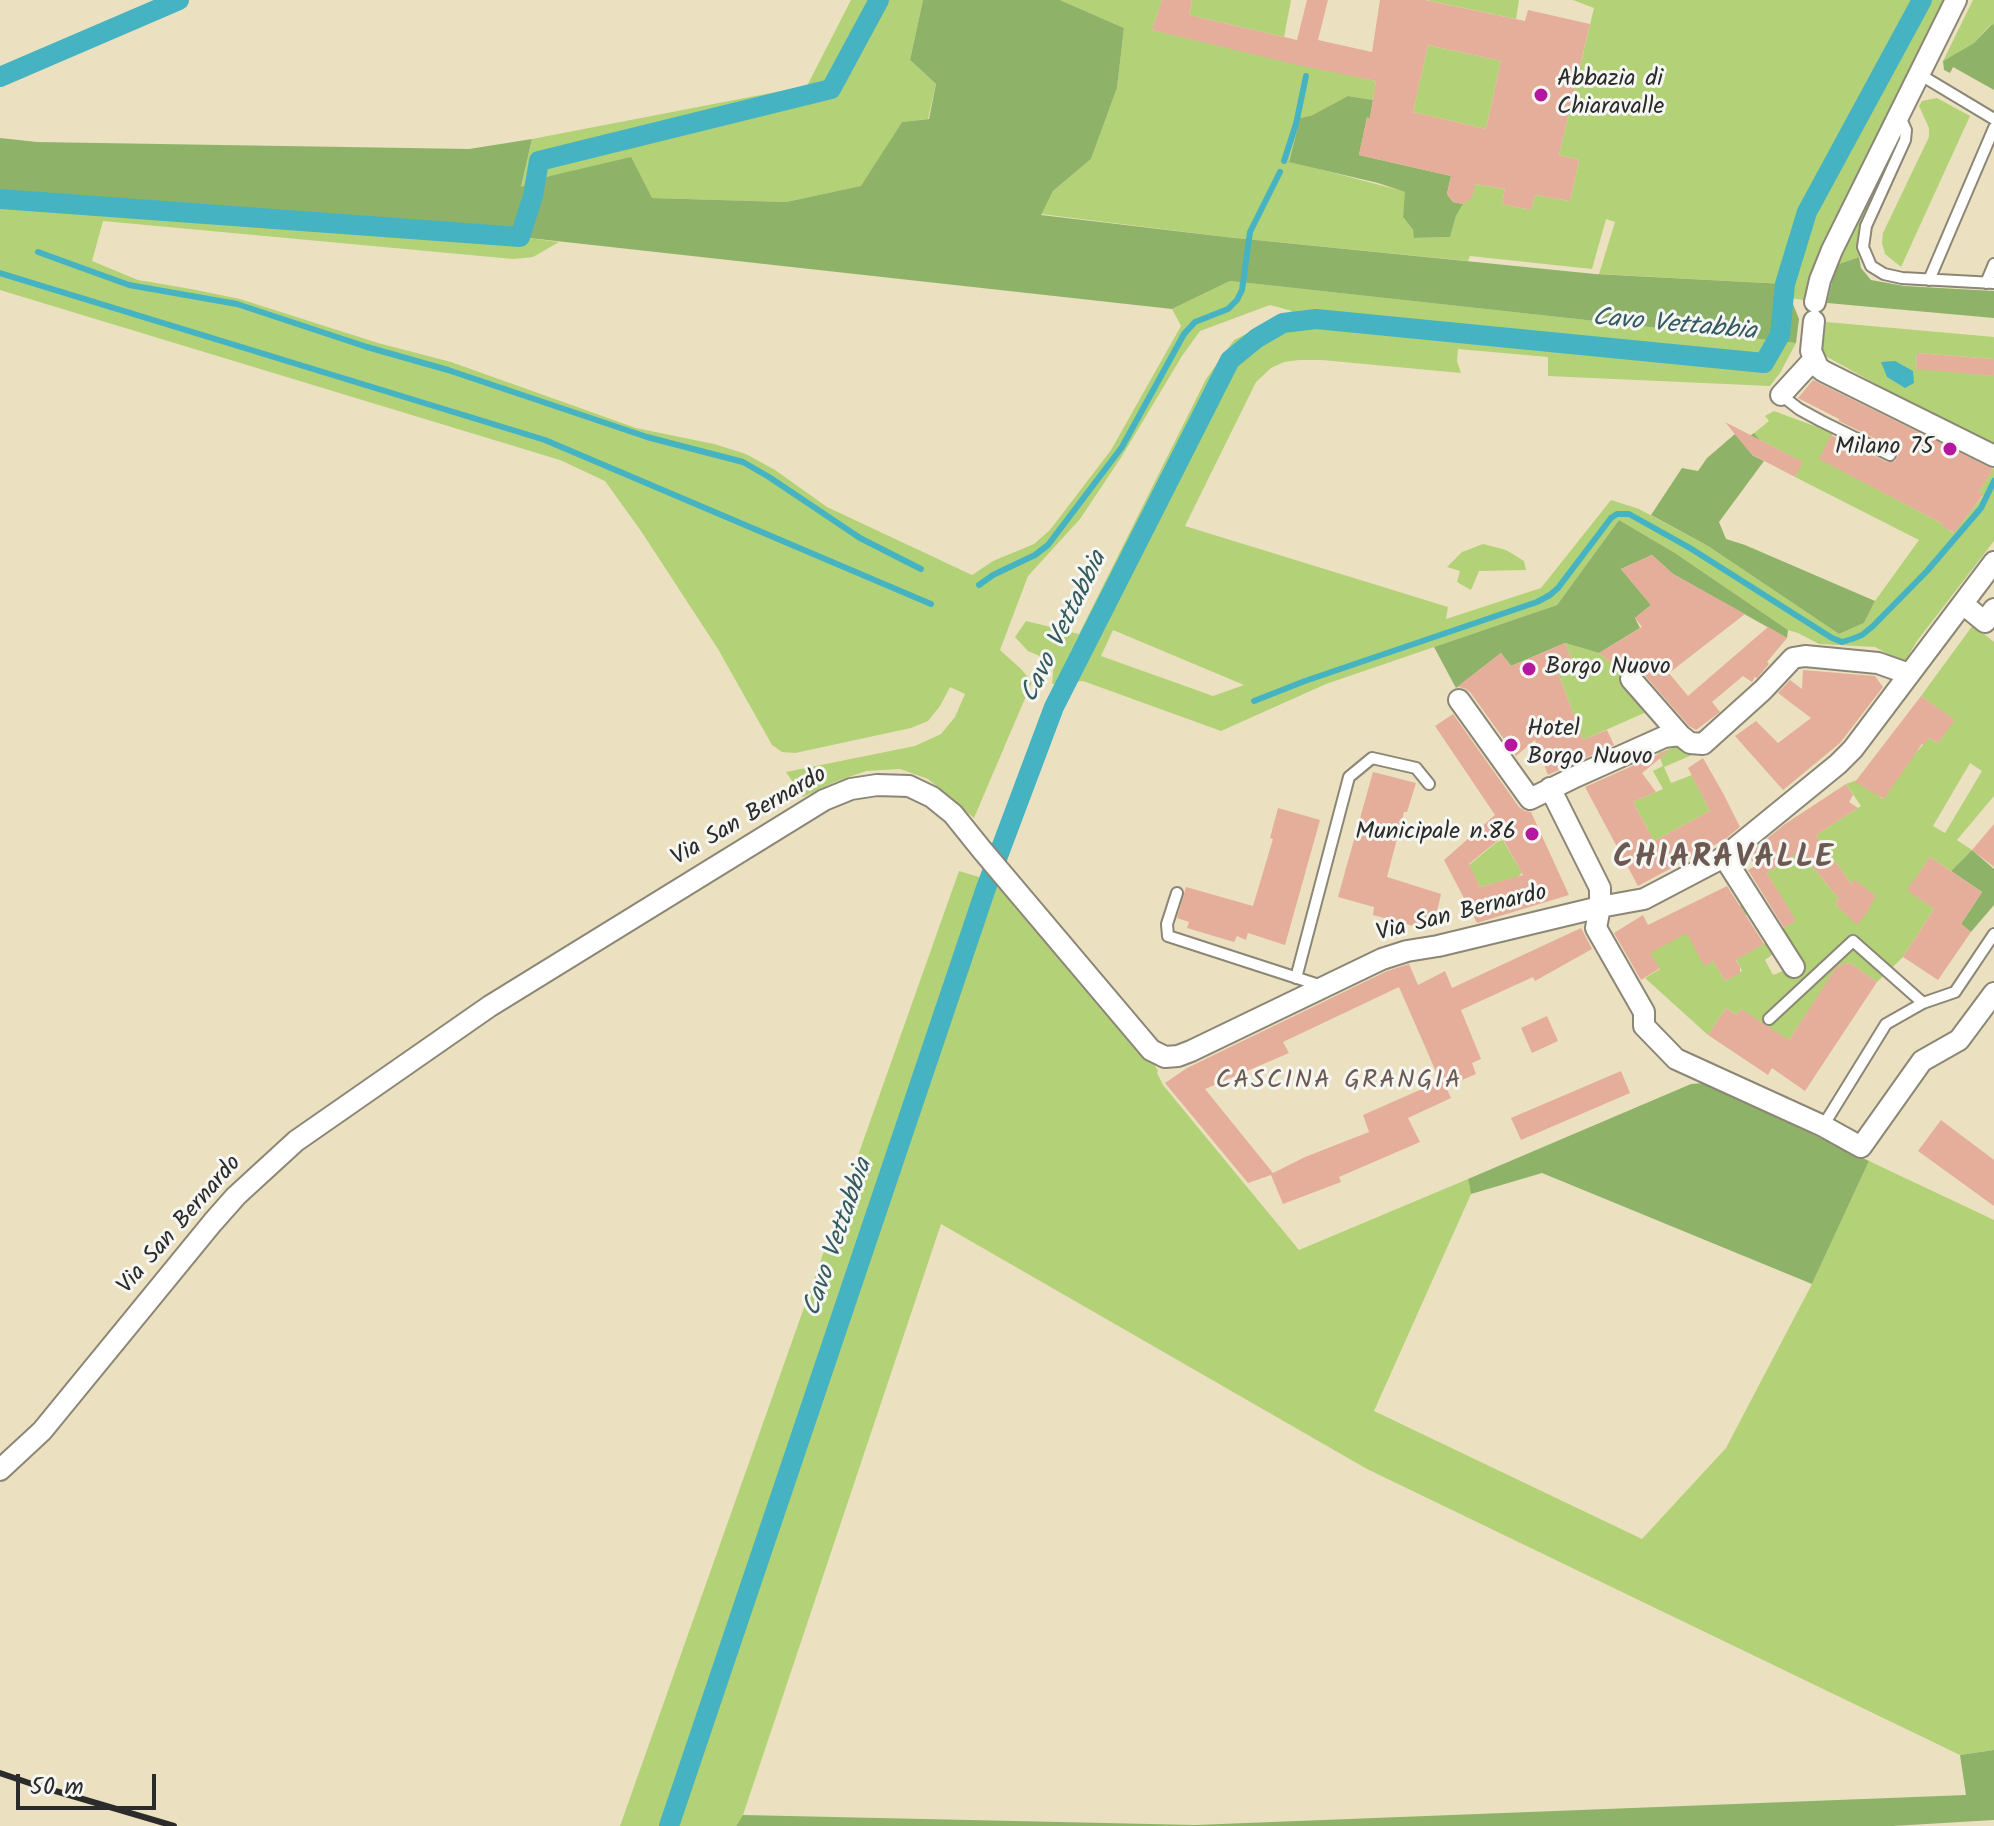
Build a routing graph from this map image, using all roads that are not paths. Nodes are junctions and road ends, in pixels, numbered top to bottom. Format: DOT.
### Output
graph roads {
  1 [pos="1956,0"];
  2 [pos="1919,74"];
  3 [pos="1897,117"];
  4 [pos="1994,119"];
  5 [pos="1994,128"];
  6 [pos="1994,264"];
  7 [pos="1929,280"];
  8 [pos="1990,283"];
  9 [pos="1814,359"];
  10 [pos="1781,395"];
  11 [pos="1890,455"];
  12 [pos="1994,456"];
  13 [pos="1994,562"];
  14 [pos="1963,604"];
  15 [pos="1990,616"];
  16 [pos="1909,674"];
  17 [pos="1631,679"];
  18 [pos="1459,700"];
  19 [pos="1680,735"];
  20 [pos="1429,784"];
  21 [pos="1550,788"];
  22 [pos="1724,857"];
  23 [pos="1177,893"];
  24 [pos="1600,907"];
  25 [pos="1994,934"];
  26 [pos="1802,973"];
  27 [pos="1296,978"];
  28 [pos="1324,987"];
  29 [pos="1994,993"];
  30 [pos="1923,1003"];
  31 [pos="1769,1019"];
  32 [pos="1823,1126"];
  33 [pos="0,1470"];
  1 -- 2 [label="street"];
  2 -- 3 [label="street"];
  2 -- 4 [label="lane"];
  3 -- 7 [label="lane"];
  3 -- 9 [label="street"];
  5 -- 7 [label="lane"];
  6 -- 8 [label="lane"];
  7 -- 8 [label="lane"];
  9 -- 10 [label="street"];
  9 -- 12 [label="street"];
  10 -- 11 [label="lane"];
  13 -- 14 [label="street, Via San Bernardo"];
  14 -- 15 [label="street"];
  14 -- 16 [label="street, Via San Bernardo"];
  16 -- 19 [label="street"];
  16 -- 22 [label="street, Via San Bernardo"];
  17 -- 19 [label="street"];
  18 -- 21 [label="street"];
  19 -- 21 [label="street"];
  20 -- 27 [label="lane"];
  21 -- 24 [label="street"];
  22 -- 24 [label="street, Via San Bernardo"];
  22 -- 26 [label="street"];
  23 -- 27 [label="lane"];
  24 -- 28 [label="street, Via San Bernardo"];
  24 -- 32 [label="street"];
  25 -- 30 [label="lane"];
  26 -- 30 [label="lane"];
  26 -- 31 [label="lane"];
  27 -- 28 [label="lane"];
  28 -- 33 [label="street, Via San Bernardo"];
  29 -- 32 [label="street"];
  30 -- 32 [label="lane"];
}
